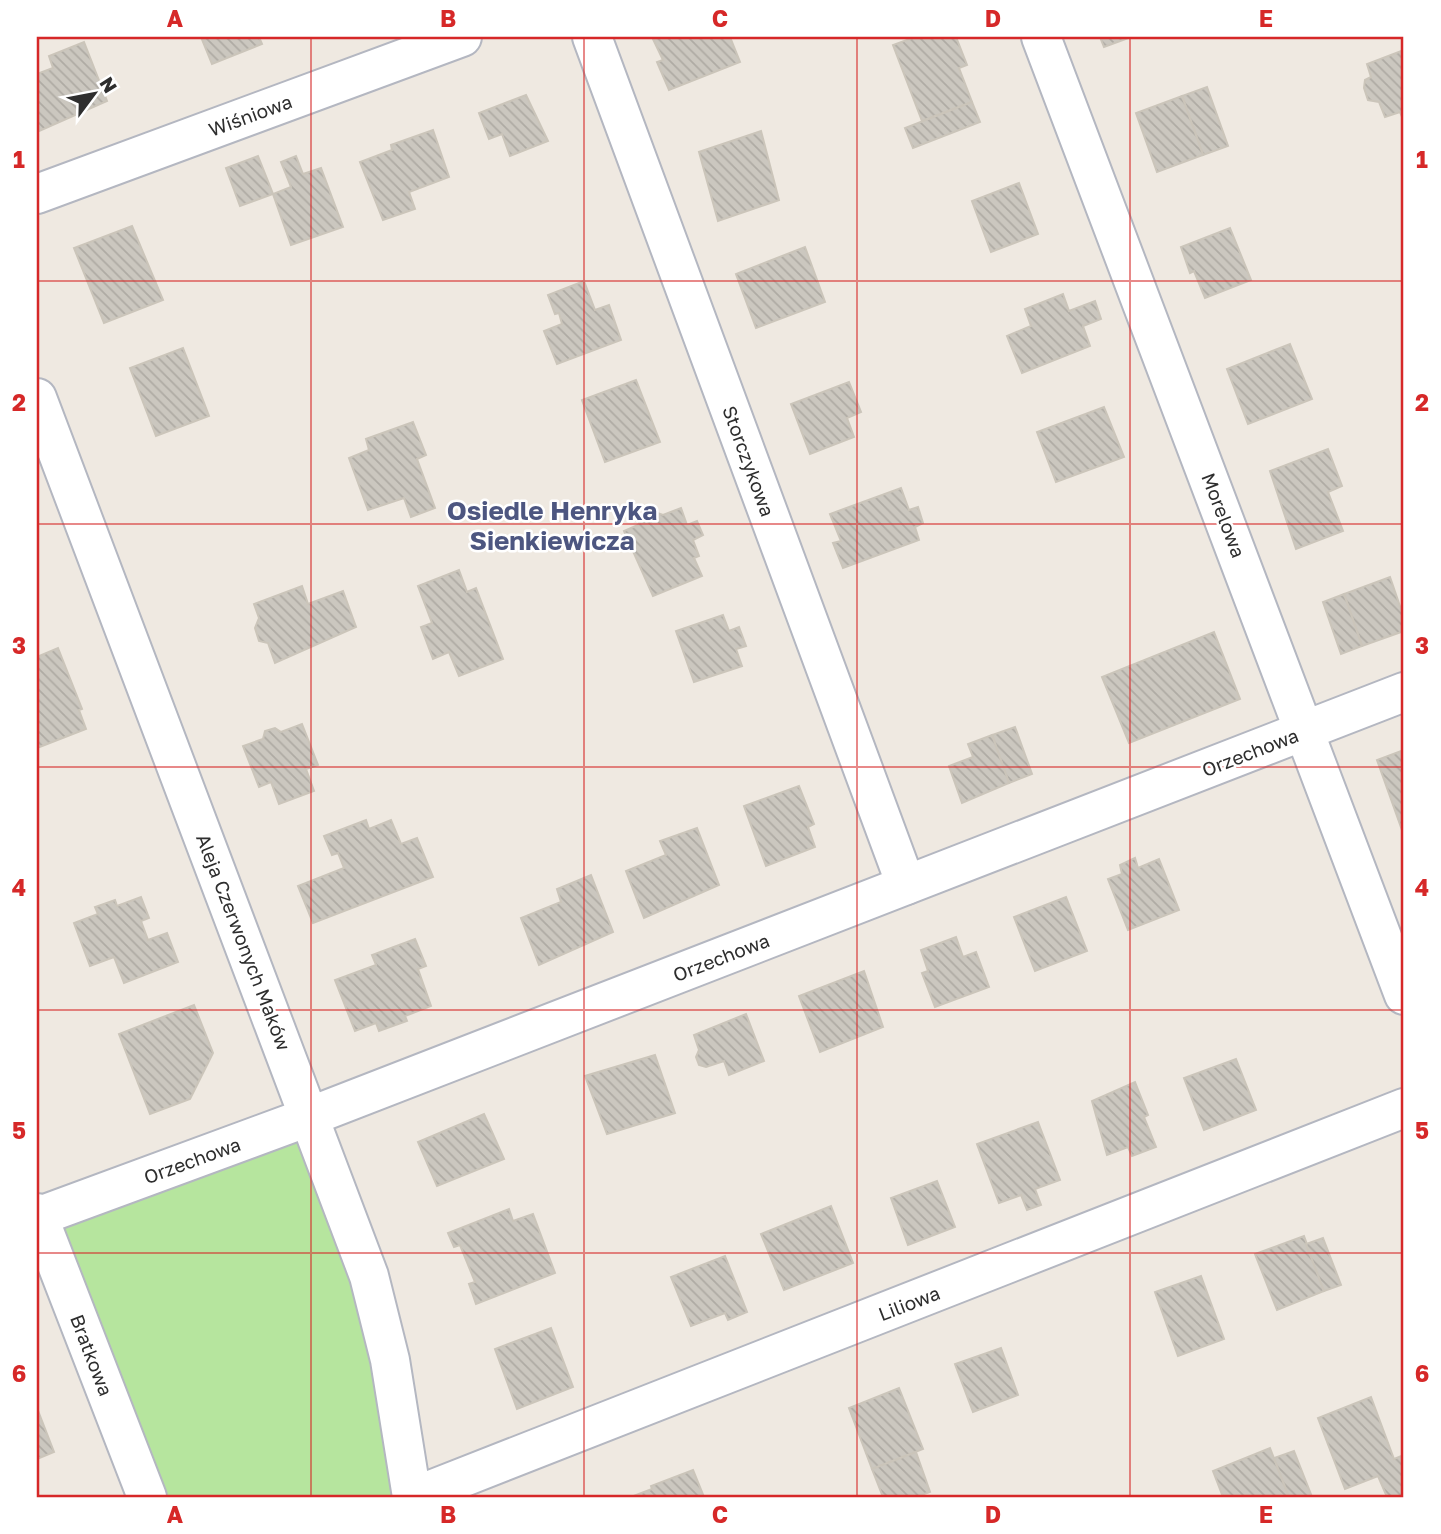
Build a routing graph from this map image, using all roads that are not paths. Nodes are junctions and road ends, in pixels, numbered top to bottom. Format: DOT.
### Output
graph roads {
  1 [pos="463,37"];
  2 [pos="592,37"];
  3 [pos="1041,37"];
  4 [pos="37,194"];
  5 [pos="37,398"];
  6 [pos="1404,692"];
  7 [pos="1306,730"];
  8 [pos="906,885"];
  9 [pos="1404,995"];
  10 [pos="1404,1108"];
  11 [pos="311,1116"];
  12 [pos="37,1215"];
  13 [pos="147,1497"];
  14 [pos="412,1497"];
  1 -- 4 [label="street, Wiśniowa"];
  2 -- 8 [label="street, Storczykowa"];
  3 -- 7 [label="street, Morelowa"];
  5 -- 11 [label="street, Aleja Czerwonych Maków"];
  6 -- 7 [label="street, Orzechowa"];
  7 -- 8 [label="street, Orzechowa"];
  7 -- 9 [label="street, Morelowa"];
  8 -- 11 [label="street, Orzechowa"];
  10 -- 14 [label="street, Liliowa"];
  11 -- 12 [label="street, Orzechowa"];
  11 -- 14 [label="street, Aleja Czerwonych Maków"];
  12 -- 13 [label="street, Bratkowa"];
}
